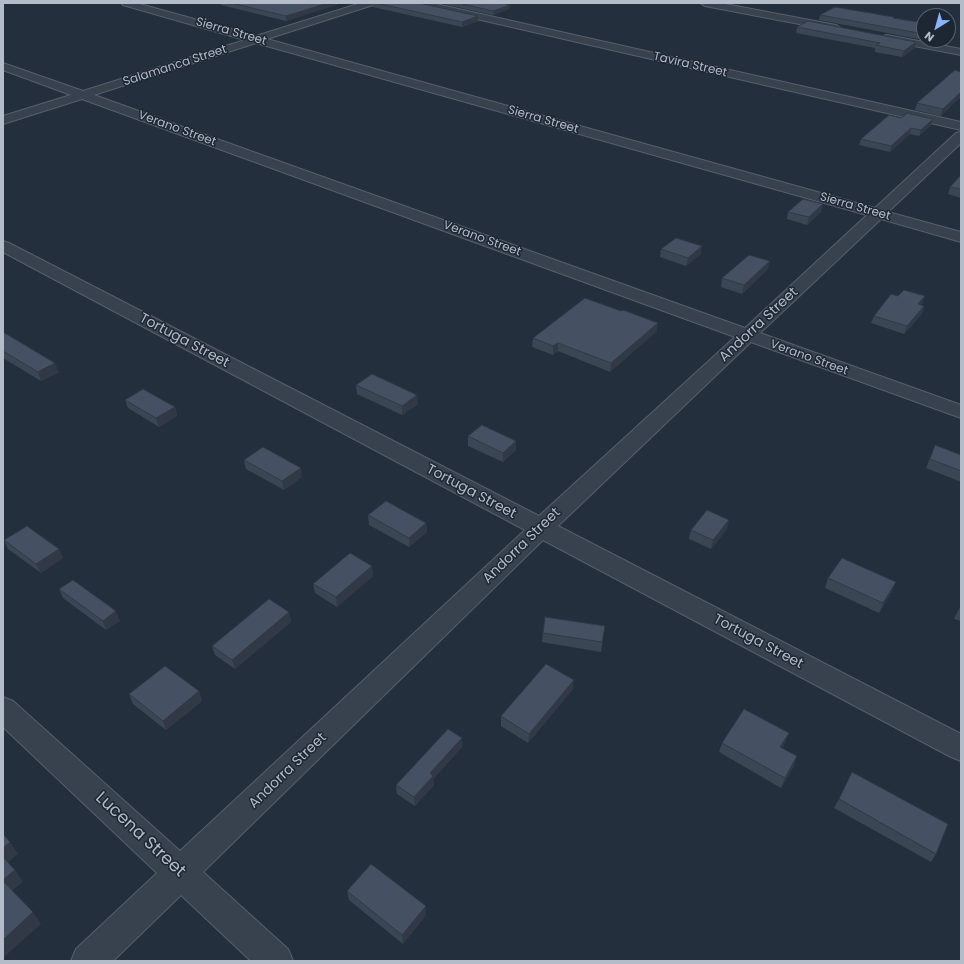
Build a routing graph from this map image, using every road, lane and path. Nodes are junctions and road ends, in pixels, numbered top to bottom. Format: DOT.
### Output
graph roads {
  1 [pos="126,3"];
  2 [pos="370,3"];
  3 [pos="420,3"];
  4 [pos="705,3"];
  5 [pos="845,30"];
  6 [pos="876,35"];
  7 [pos="257,40"];
  8 [pos="961,52"];
  9 [pos="3,66"];
  10 [pos="83,95"];
  11 [pos="3,120"];
  12 [pos="961,126"];
  13 [pos="961,136"];
  14 [pos="878,214"];
  15 [pos="961,236"];
  16 [pos="3,246"];
  17 [pos="747,335"];
  18 [pos="961,412"];
  19 [pos="541,528"];
  20 [pos="3,709"];
  21 [pos="961,748"];
  22 [pos="182,873"];
  23 [pos="88,961"];
  24 [pos="276,961"];
  1 -- 7 [label="street, Sierra Street"];
  2 -- 7 [label="street, Salamanca Street"];
  3 -- 12 [label="street, Tavira Street"];
  4 -- 5 [label="street"];
  6 -- 8 [label="street"];
  7 -- 10 [label="street, Salamanca Street"];
  7 -- 14 [label="street, Sierra Street"];
  9 -- 10 [label="street, Verano Street"];
  10 -- 11 [label="street, Salamanca Street"];
  10 -- 17 [label="street, Verano Street"];
  13 -- 14 [label="street, Andorra Street"];
  14 -- 15 [label="street, Sierra Street"];
  14 -- 17 [label="street, Andorra Street"];
  16 -- 19 [label="street, Tortuga Street"];
  17 -- 18 [label="street, Verano Street"];
  17 -- 19 [label="street, Andorra Street"];
  19 -- 21 [label="street, Tortuga Street"];
  19 -- 22 [label="street, Andorra Street"];
  20 -- 22 [label="street, Lucena Street"];
  22 -- 23 [label="street, Andorra Street"];
  22 -- 24 [label="street, Lucena Street"];
}
